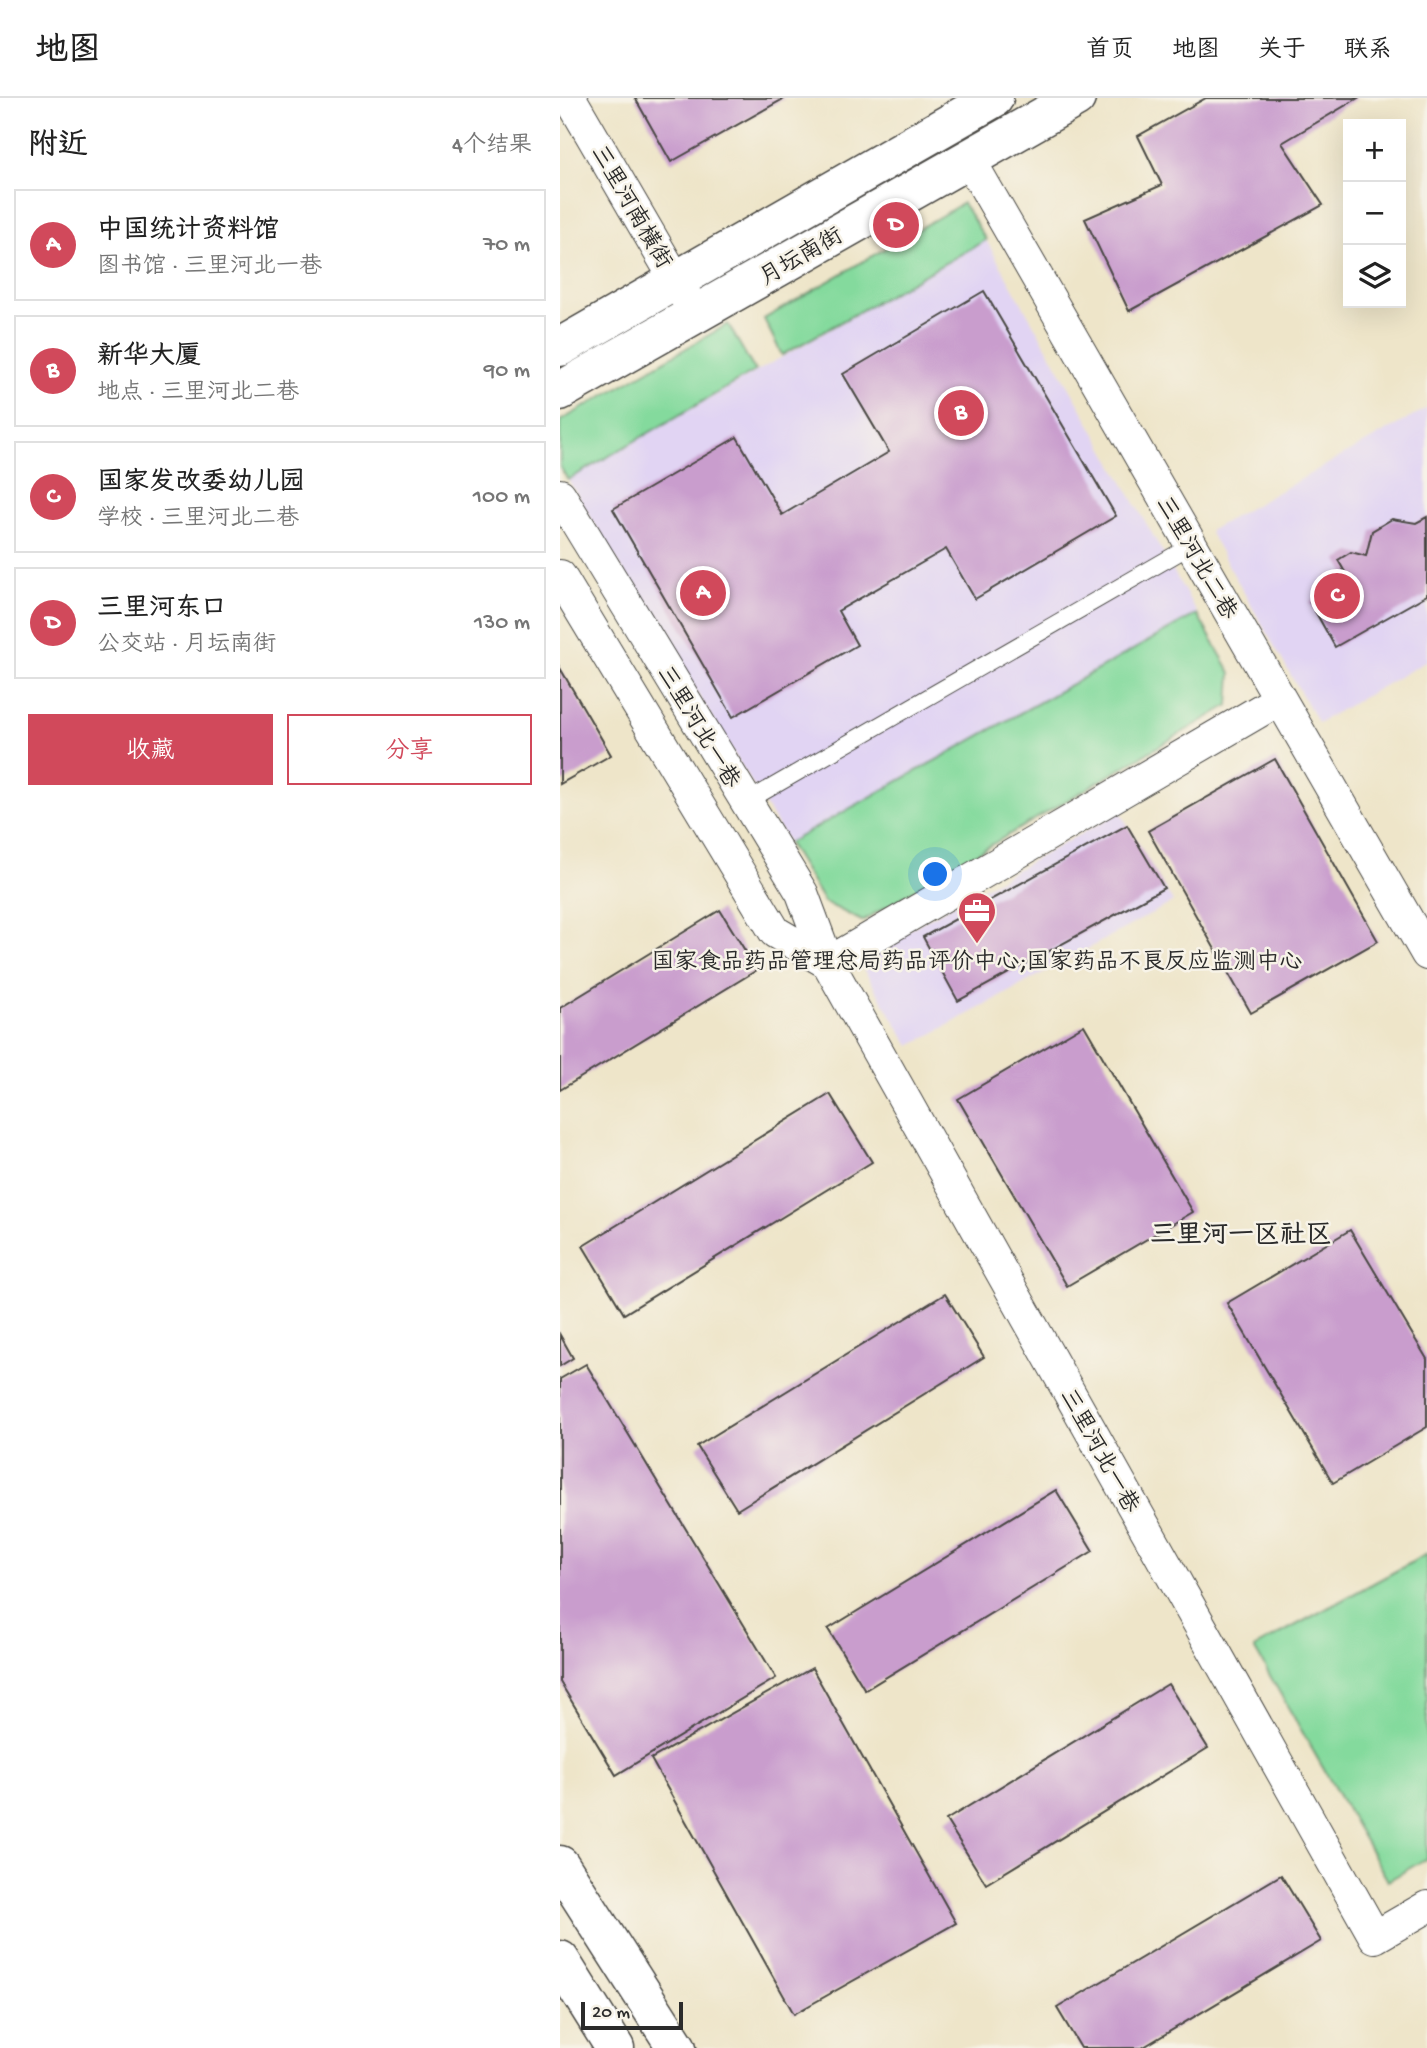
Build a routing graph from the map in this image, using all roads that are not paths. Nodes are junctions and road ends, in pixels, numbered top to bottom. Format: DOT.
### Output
graph roads {
  1 [pos="570,98"];
  2 [pos="994,98"];
  3 [pos="1076,98"];
  4 [pos="969,159"];
  5 [pos="677,281"];
  6 [pos="696,314"];
  7 [pos="560,347"];
  8 [pos="560,391"];
  9 [pos="560,495"];
  10 [pos="1192,545"];
  11 [pos="560,576"];
  12 [pos="1280,699"];
  13 [pos="746,802"];
  14 [pos="1427,954"];
  15 [pos="828,963"];
  16 [pos="560,1865"];
  17 [pos="1427,1907"];
  18 [pos="560,1960"];
  19 [pos="615,2048"];
  20 [pos="677,2048"];
  1 -- 5 [label="street, 三里河南横街"];
  2 -- 5 [label="main road, 月坛南街"];
  3 -- 4 [label="main road, 月坛南街"];
  4 -- 6 [label="main road, 月坛南街"];
  4 -- 10 [label="street, 三里河北二巷"];
  5 -- 6 [label="street, 三里河南横街"];
  5 -- 7 [label="main road, 月坛南街"];
  6 -- 8 [label="main road, 月坛南街"];
  9 -- 13 [label="street, 三里河北一巷"];
  10 -- 12 [label="street, 三里河北二巷"];
  10 -- 13 [label="lane"];
  11 -- 15 [label="street, 三里河北一巷"];
  12 -- 14 [label="street, 三里河北二巷"];
  12 -- 15 [label="street"];
  13 -- 15 [label="street, 三里河北一巷"];
  15 -- 17 [label="street, 三里河北一巷"];
  16 -- 20 [label="main road"];
  18 -- 19 [label="main road"];
}
